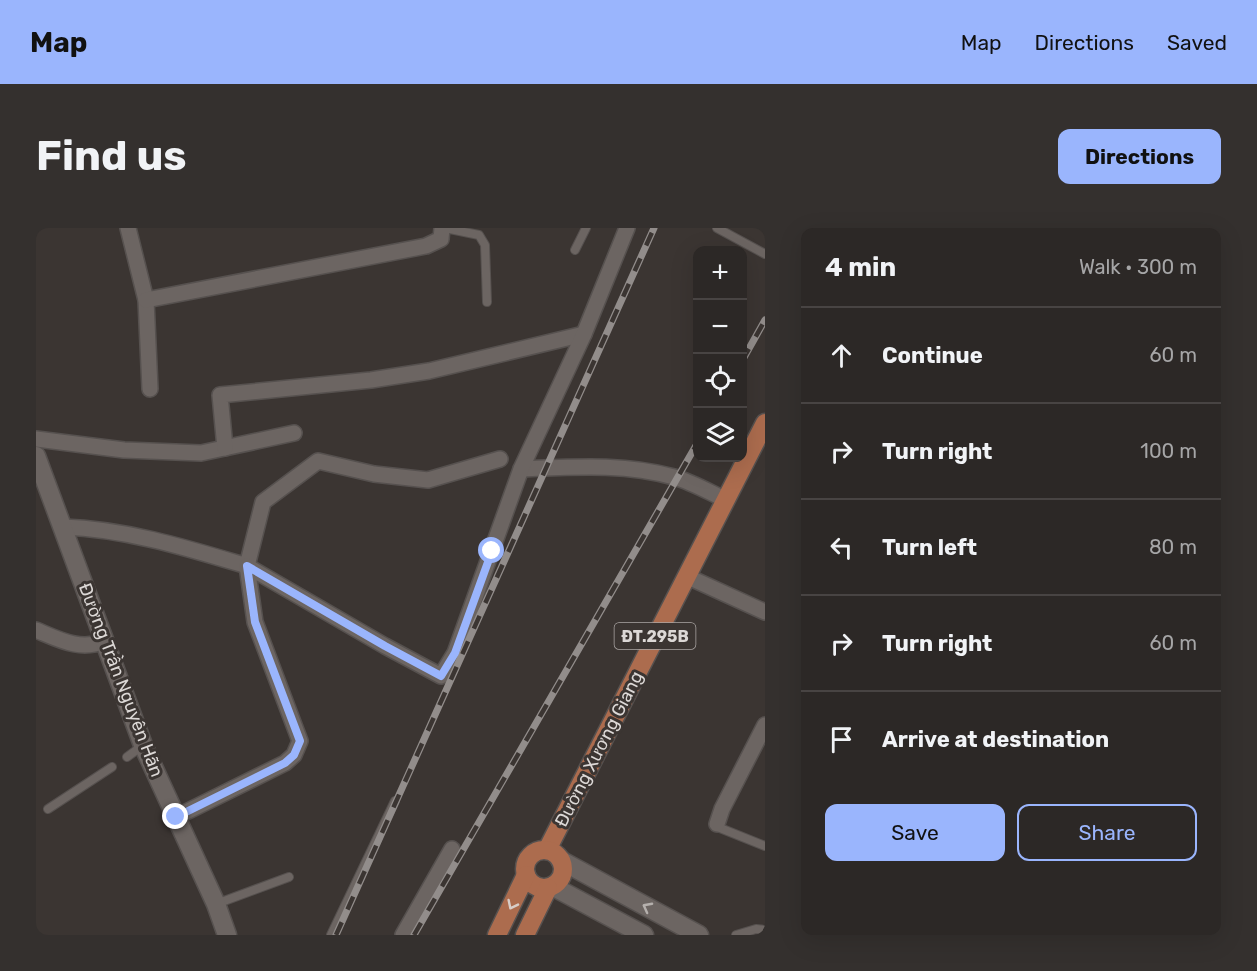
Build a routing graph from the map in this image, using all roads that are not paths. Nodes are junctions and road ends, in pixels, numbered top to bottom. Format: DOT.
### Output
graph roads {
  1 [pos="128,228"];
  2 [pos="444,228"];
  3 [pos="586,228"];
  4 [pos="627,228"];
  5 [pos="717,228"];
  6 [pos="575,250"];
  7 [pos="765,254"];
  8 [pos="146,300"];
  9 [pos="487,302"];
  10 [pos="584,334"];
  11 [pos="150,388"];
  12 [pos="765,423"];
  13 [pos="294,434"];
  14 [pos="36,439"];
  15 [pos="225,448"];
  16 [pos="36,456"];
  17 [pos="500,459"];
  18 [pos="521,469"];
  19 [pos="726,500"];
  20 [pos="63,527"];
  21 [pos="247,566"];
  22 [pos="686,576"];
  23 [pos="765,612"];
  24 [pos="36,630"];
  25 [pos="105,640"];
  26 [pos="765,725"];
  27 [pos="143,745"];
  28 [pos="127,757"];
  29 [pos="112,767"];
  30 [pos="395,801"];
  31 [pos="48,809"];
  32 [pos="176,817"];
  33 [pos="717,824"];
  34 [pos="765,846"];
  35 [pos="452,849"];
  36 [pos="554,855"];
  37 [pos="526,875"];
  38 [pos="289,877"];
  39 [pos="550,887"];
  40 [pos="216,904"];
  41 [pos="765,930"];
  42 [pos="635,932"];
  43 [pos="690,933"];
  44 [pos="228,935"];
  45 [pos="330,935"];
  46 [pos="403,935"];
  47 [pos="497,935"];
  48 [pos="525,935"];
  49 [pos="736,935"];
  1 -- 8 [label="street"];
  2 -- 8 [label="street"];
  2 -- 9 [label="lane"];
  3 -- 6 [label="lane"];
  4 -- 10 [label="street"];
  5 -- 7 [label="lane"];
  8 -- 11 [label="street"];
  10 -- 15 [label="street"];
  10 -- 18 [label="street"];
  12 -- 19 [label="main road, Đường Xương Giang / ĐT.295B"];
  13 -- 15 [label="street"];
  14 -- 15 [label="street"];
  16 -- 20 [label="street, Đường Trần Nguyên Hãn"];
  17 -- 21 [label="street"];
  18 -- 19 [label="street"];
  18 -- 21 [label="street"];
  19 -- 22 [label="main road, Đường Xương Giang / ĐT.295B"];
  20 -- 21 [label="street"];
  20 -- 25 [label="street, Đường Trần Nguyên Hãn"];
  21 -- 32 [label="street"];
  22 -- 23 [label="street"];
  22 -- 36 [label="main road, Đường Xương Giang / ĐT.295B"];
  24 -- 25 [label="street"];
  25 -- 27 [label="street, Đường Trần Nguyên Hãn"];
  26 -- 33 [label="street"];
  27 -- 28 [label="lane"];
  27 -- 32 [label="street, Đường Trần Nguyên Hãn"];
  29 -- 31 [label="lane"];
  30 -- 45 [label="lane"];
  32 -- 40 [label="street, Đường Trần Nguyên Hãn"];
  33 -- 34 [label="lane"];
  35 -- 46 [label="street"];
  36 -- 37 [label="main road, ĐT.295B"];
  36 -- 39 [label="main road, ĐT.295B"];
  43 -- 36 [label="street, one-way"];
  37 -- 39 [label="main road"];
  37 -- 47 [label="main road, ĐT.295B, one-way"];
  38 -- 40 [label="lane"];
  39 -- 42 [label="street"];
  39 -- 48 [label="main road, ĐT.295B"];
  40 -- 44 [label="street, Đường Trần Nguyên Hãn"];
  41 -- 49 [label="lane"];
}
